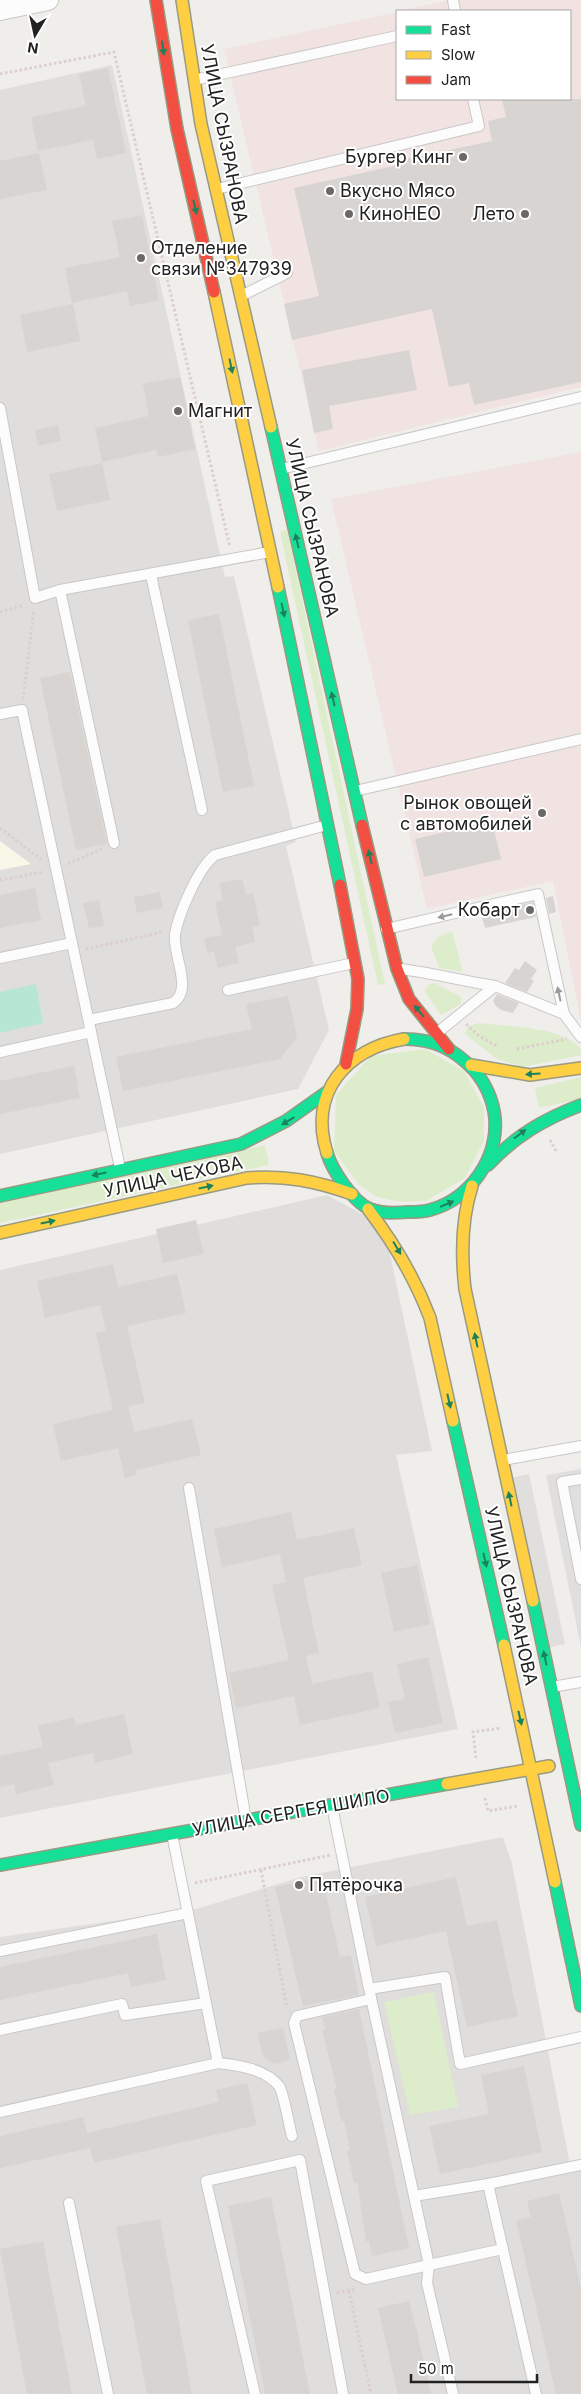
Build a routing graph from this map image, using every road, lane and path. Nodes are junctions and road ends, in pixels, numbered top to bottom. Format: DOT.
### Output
graph roads {
  1 [pos="48,0"];
  2 [pos="156,0"];
  3 [pos="182,0"];
  4 [pos="0,10"];
  5 [pos="396,36"];
  6 [pos="0,74"];
  7 [pos="193,80"];
  8 [pos="473,100"];
  9 [pos="216,190"];
  10 [pos="287,273"];
  11 [pos="229,300"];
  12 [pos="581,397"];
  13 [pos="0,408"];
  14 [pos="268,472"];
  15 [pos="271,551"];
  16 [pos="233,559"];
  17 [pos="151,574"];
  18 [pos="60,590"];
  19 [pos="35,598"];
  20 [pos="0,612"];
  21 [pos="22,710"];
  22 [pos="0,714"];
  23 [pos="581,739"];
  24 [pos="354,791"];
  25 [pos="202,810"];
  26 [pos="328,825"];
  27 [pos="0,828"];
  28 [pos="114,843"];
  29 [pos="55,870"];
  30 [pos="0,880"];
  31 [pos="176,929"];
  32 [pos="386,929"];
  33 [pos="73,947"];
  34 [pos="0,958"];
  35 [pos="355,963"];
  36 [pos="397,969"];
  37 [pos="495,986"];
  38 [pos="228,990"];
  39 [pos="564,1014"];
  40 [pos="89,1020"];
  41 [pos="91,1032"];
  42 [pos="437,1033"];
  43 [pos="581,1036"];
  44 [pos="449,1049"];
  45 [pos="0,1052"];
  46 [pos="346,1064"];
  47 [pos="471,1065"];
  48 [pos="581,1068"];
  49 [pos="327,1092"];
  50 [pos="581,1105"];
  51 [pos="486,1168"];
  52 [pos="121,1169"];
  53 [pos="472,1186"];
  54 [pos="353,1194"];
  55 [pos="0,1196"];
  56 [pos="368,1209"];
  57 [pos="0,1233"];
  58 [pos="581,1446"];
  59 [pos="502,1460"];
  60 [pos="581,1479"];
  61 [pos="189,1488"];
  62 [pos="581,1579"];
  63 [pos="581,1682"];
  64 [pos="551,1687"];
  65 [pos="574,1760"];
  66 [pos="532,1770"];
  67 [pos="332,1805"];
  68 [pos="246,1821"];
  69 [pos="581,1825"];
  70 [pos="172,1834"];
  71 [pos="342,1853"];
  72 [pos="0,1865"];
  73 [pos="182,1885"];
  74 [pos="188,1913"];
  75 [pos="0,1951"];
  76 [pos="370,1994"];
  77 [pos="206,2003"];
  78 [pos="581,2006"];
  79 [pos="0,2030"];
  80 [pos="581,2037"];
  81 [pos="218,2064"];
  82 [pos="0,2112"];
  83 [pos="292,2136"];
  84 [pos="581,2165"];
  85 [pos="488,2184"];
  86 [pos="414,2196"];
  87 [pos="69,2203"];
  88 [pos="503,2249"];
  89 [pos="430,2264"];
  90 [pos="349,2290"];
  91 [pos="108,2394"];
  92 [pos="255,2394"];
  93 [pos="343,2394"];
  94 [pos="371,2394"];
  95 [pos="452,2394"];
  96 [pos="536,2394"];
  1 -- 4 [label="street"];
  2 -- 11 [label="main road, УЛИЦА СЫЗРАНОВА, one-way"];
  3 -- 7 [label="main road, УЛИЦА СЫЗРАНОВА"];
  5 -- 7 [label="lane"];
  6 -- 16 [label="path"];
  7 -- 9 [label="main road, УЛИЦА СЫЗРАНОВА"];
  8 -- 9 [label="lane"];
  9 -- 11 [label="main road, УЛИЦА СЫЗРАНОВА"];
  10 -- 11 [label="lane"];
  11 -- 14 [label="main road, УЛИЦА СЫЗРАНОВА"];
  11 -- 14 [label="main road, УЛИЦА СЫЗРАНОВА, one-way"];
  12 -- 14 [label="lane"];
  13 -- 19 [label="lane"];
  14 -- 15 [label="main road, УЛИЦА СЫЗРАНОВА"];
  24 -- 14 [label="main road, УЛИЦА СЫЗРАНОВА, one-way"];
  15 -- 16 [label="lane"];
  15 -- 26 [label="main road, УЛИЦА СЫЗРАНОВА, one-way"];
  16 -- 17 [label="lane"];
  17 -- 18 [label="lane"];
  17 -- 25 [label="lane"];
  18 -- 19 [label="lane"];
  18 -- 28 [label="lane"];
  19 -- 20 [label="path"];
  19 -- 21 [label="path"];
  21 -- 22 [label="lane"];
  21 -- 29 [label="lane"];
  23 -- 24 [label="lane"];
  32 -- 24 [label="main road, УЛИЦА СЫЗРАНОВА, one-way"];
  26 -- 31 [label="lane"];
  26 -- 35 [label="main road, УЛИЦА СЫЗРАНОВА"];
  27 -- 29 [label="path"];
  28 -- 29 [label="path"];
  29 -- 30 [label="path"];
  29 -- 33 [label="lane"];
  31 -- 33 [label="path"];
  31 -- 40 [label="lane"];
  32 -- 36 [label="main road, УЛИЦА СЫЗРАНОВА"];
  39 -- 32 [label="lane, one-way"];
  33 -- 34 [label="lane"];
  33 -- 40 [label="lane"];
  35 -- 38 [label="lane"];
  35 -- 46 [label="main road, УЛИЦА СЫЗРАНОВА"];
  36 -- 37 [label="lane"];
  42 -- 36 [label="main road, УЛИЦА СЫЗРАНОВА, one-way"];
  37 -- 39 [label="lane"];
  37 -- 42 [label="lane"];
  39 -- 43 [label="lane"];
  40 -- 41 [label="lane"];
  41 -- 45 [label="lane"];
  41 -- 52 [label="lane"];
  42 -- 44 [label="main road, УЛИЦА СЫЗРАНОВА"];
  44 -- 46 [label="main road"];
  44 -- 47 [label="main road"];
  46 -- 49 [label="main road"];
  48 -- 47 [label="main road, one-way"];
  47 -- 51 [label="main road"];
  49 -- 52 [label="main road, УЛИЦА ЧЕХОВА, one-way"];
  49 -- 54 [label="main road"];
  51 -- 50 [label="main road, one-way"];
  51 -- 53 [label="main road"];
  52 -- 55 [label="main road, УЛИЦА ЧЕХОВА, one-way"];
  56 -- 53 [label="main road, one-way"];
  59 -- 53 [label="main road, УЛИЦА СЫЗРАНОВА, one-way"];
  54 -- 56 [label="main road"];
  57 -- 54 [label="main road, УЛИЦА ЧЕХОВА, one-way"];
  56 -- 66 [label="main road, УЛИЦА СЫЗРАНОВА, one-way"];
  58 -- 59 [label="lane"];
  64 -- 59 [label="main road, УЛИЦА СЫЗРАНОВА, one-way"];
  60 -- 62 [label="lane"];
  61 -- 68 [label="lane"];
  63 -- 64 [label="lane"];
  64 -- 65 [label="main road, УЛИЦА СЫЗРАНОВА"];
  65 -- 66 [label="main road, УЛИЦА СЕРГЕЯ ШИЛО"];
  65 -- 69 [label="main road, УЛИЦА СЫЗРАНОВА"];
  66 -- 67 [label="main road, УЛИЦА СЕРГЕЯ ШИЛО"];
  66 -- 78 [label="main road, УЛИЦА СЫЗРАНОВА"];
  67 -- 68 [label="main road, УЛИЦА СЕРГЕЯ ШИЛО"];
  67 -- 71 [label="lane"];
  68 -- 70 [label="main road, УЛИЦА СЕРГЕЯ ШИЛО"];
  70 -- 72 [label="main road, УЛИЦА СЕРГЕЯ ШИЛО"];
  70 -- 73 [label="lane"];
  71 -- 73 [label="path"];
  71 -- 76 [label="lane"];
  73 -- 74 [label="lane"];
  74 -- 75 [label="lane"];
  74 -- 77 [label="lane"];
  76 -- 80 [label="lane"];
  76 -- 86 [label="lane"];
  76 -- 89 [label="lane"];
  77 -- 79 [label="lane"];
  77 -- 81 [label="lane"];
  81 -- 82 [label="lane"];
  81 -- 83 [label="lane"];
  84 -- 85 [label="lane"];
  85 -- 86 [label="lane"];
  85 -- 88 [label="lane"];
  86 -- 89 [label="lane"];
  87 -- 91 [label="lane"];
  88 -- 89 [label="lane"];
  88 -- 96 [label="lane"];
  89 -- 95 [label="lane"];
  90 -- 94 [label="path"];
  92 -- 93 [label="lane"];
}
